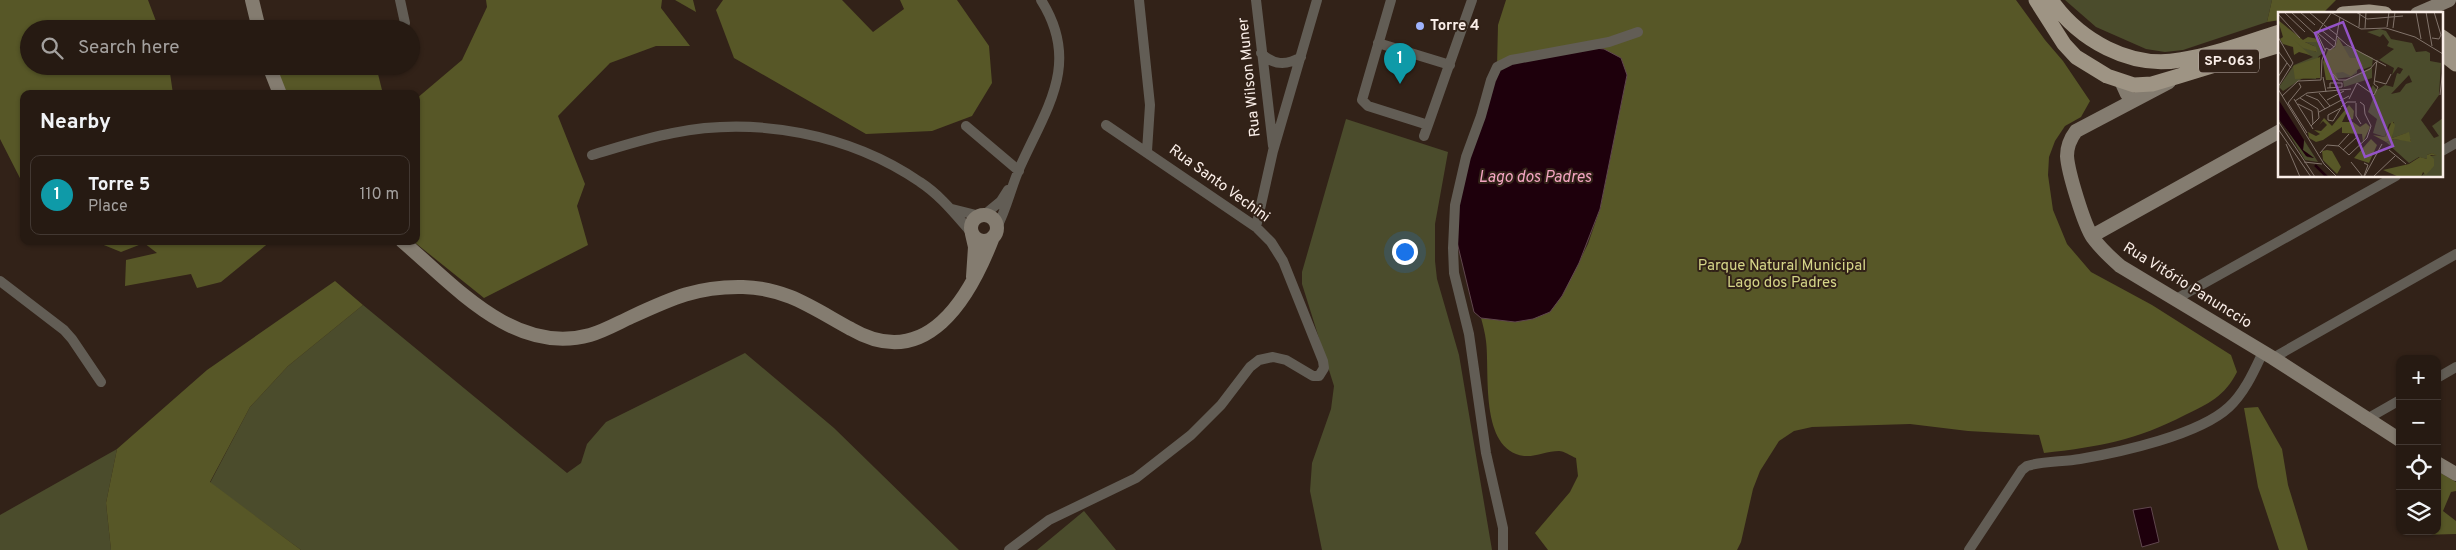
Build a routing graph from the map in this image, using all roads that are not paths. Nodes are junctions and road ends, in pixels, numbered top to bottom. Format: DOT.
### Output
graph roads {
  1 [pos="252,0"];
  2 [pos="400,0"];
  3 [pos="1041,0"];
  4 [pos="1140,0"];
  5 [pos="1256,0"];
  6 [pos="1317,0"];
  7 [pos="1391,0"];
  8 [pos="1472,0"];
  9 [pos="2036,0"];
  10 [pos="2051,0"];
  11 [pos="2449,0"];
  12 [pos="2422,12"];
  13 [pos="2440,12"];
  14 [pos="257,20"];
  15 [pos="405,20"];
  16 [pos="1638,32"];
  17 [pos="2278,33"];
  18 [pos="2444,39"];
  19 [pos="1378,43"];
  20 [pos="2278,46"];
  21 [pos="2456,48"];
  22 [pos="2115,52"];
  23 [pos="1262,53"];
  24 [pos="2444,55"];
  25 [pos="1300,57"];
  26 [pos="2134,57"];
  27 [pos="2456,64"];
  28 [pos="1450,65"];
  29 [pos="273,75"];
  30 [pos="2179,76"];
  31 [pos="2125,86"];
  32 [pos="278,90"];
  33 [pos="2113,111"];
  34 [pos="1429,122"];
  35 [pos="1106,125"];
  36 [pos="966,126"];
  37 [pos="2278,131"];
  38 [pos="1424,136"];
  39 [pos="2456,143"];
  40 [pos="2444,150"];
  41 [pos="1147,151"];
  42 [pos="1273,151"];
  43 [pos="592,155"];
  44 [pos="1019,170"];
  45 [pos="2392,178"];
  46 [pos="1013,183"];
  47 [pos="952,208"];
  48 [pos="982,215"];
  49 [pos="1256,227"];
  50 [pos="995,232"];
  51 [pos="972,233"];
  52 [pos="2092,236"];
  53 [pos="407,245"];
  54 [pos="2456,254"];
  55 [pos="0,281"];
  56 [pos="972,282"];
  57 [pos="2176,299"];
  58 [pos="2268,355"];
  59 [pos="2456,367"];
  60 [pos="2441,376"];
  61 [pos="101,382"];
  62 [pos="2396,402"];
  63 [pos="2365,420"];
  64 [pos="2396,438"];
  65 [pos="2441,465"];
  66 [pos="2456,474"];
  67 [pos="1009,550"];
  68 [pos="1503,550"];
  69 [pos="1969,550"];
  1 -- 14 [label="street"];
  2 -- 15 [label="street"];
  3 -- 44 [label="street"];
  4 -- 41 [label="street"];
  5 -- 23 [label="street, Rua Wilson Muner"];
  6 -- 25 [label="street"];
  7 -- 19 [label="street"];
  8 -- 28 [label="street"];
  9 -- 31 [label="main road"];
  10 -- 22 [label="main road, SP-063"];
  11 -- 12 [label="street"];
  11 -- 13 [label="street"];
  16 -- 68 [label="street"];
  17 -- 26 [label="main road, SP-063"];
  18 -- 21 [label="main road"];
  19 -- 28 [label="street"];
  19 -- 34 [label="street"];
  20 -- 30 [label="main road, SP-063"];
  22 -- 26 [label="main road, SP-063"];
  22 -- 31 [label="main road"];
  23 -- 25 [label="street"];
  23 -- 42 [label="street, Rua Wilson Muner"];
  24 -- 27 [label="main road"];
  25 -- 42 [label="street"];
  26 -- 31 [label="main road"];
  28 -- 34 [label="street"];
  29 -- 32 [label="street"];
  30 -- 31 [label="main road, SP-063"];
  30 -- 33 [label="street, Rua Vitório Panunccio"];
  31 -- 33 [label="street, Rua Vitório Panunccio"];
  33 -- 52 [label="street, Rua Vitório Panunccio"];
  34 -- 38 [label="street"];
  35 -- 41 [label="street, Rua Santo Vechini"];
  36 -- 44 [label="street"];
  37 -- 52 [label="street"];
  39 -- 40 [label="street"];
  41 -- 49 [label="street, Rua Santo Vechini"];
  42 -- 49 [label="street"];
  43 -- 47 [label="street"];
  44 -- 46 [label="street"];
  45 -- 57 [label="street"];
  46 -- 48 [label="street"];
  46 -- 50 [label="street"];
  47 -- 48 [label="street"];
  47 -- 51 [label="street"];
  48 -- 50 [label="street"];
  48 -- 51 [label="street"];
  49 -- 67 [label="street, Rua Santo Vechini"];
  50 -- 51 [label="street"];
  50 -- 56 [label="street"];
  51 -- 56 [label="street"];
  52 -- 57 [label="street, Rua Vitório Panunccio"];
  53 -- 56 [label="street"];
  54 -- 58 [label="street"];
  55 -- 61 [label="street"];
  57 -- 58 [label="street, Rua Vitório Panunccio"];
  58 -- 63 [label="street, Rua Vitório Panunccio"];
  58 -- 69 [label="street"];
  59 -- 60 [label="street"];
  62 -- 63 [label="street"];
  63 -- 64 [label="street, Rua Vitório Panunccio"];
  65 -- 66 [label="street"];
}
